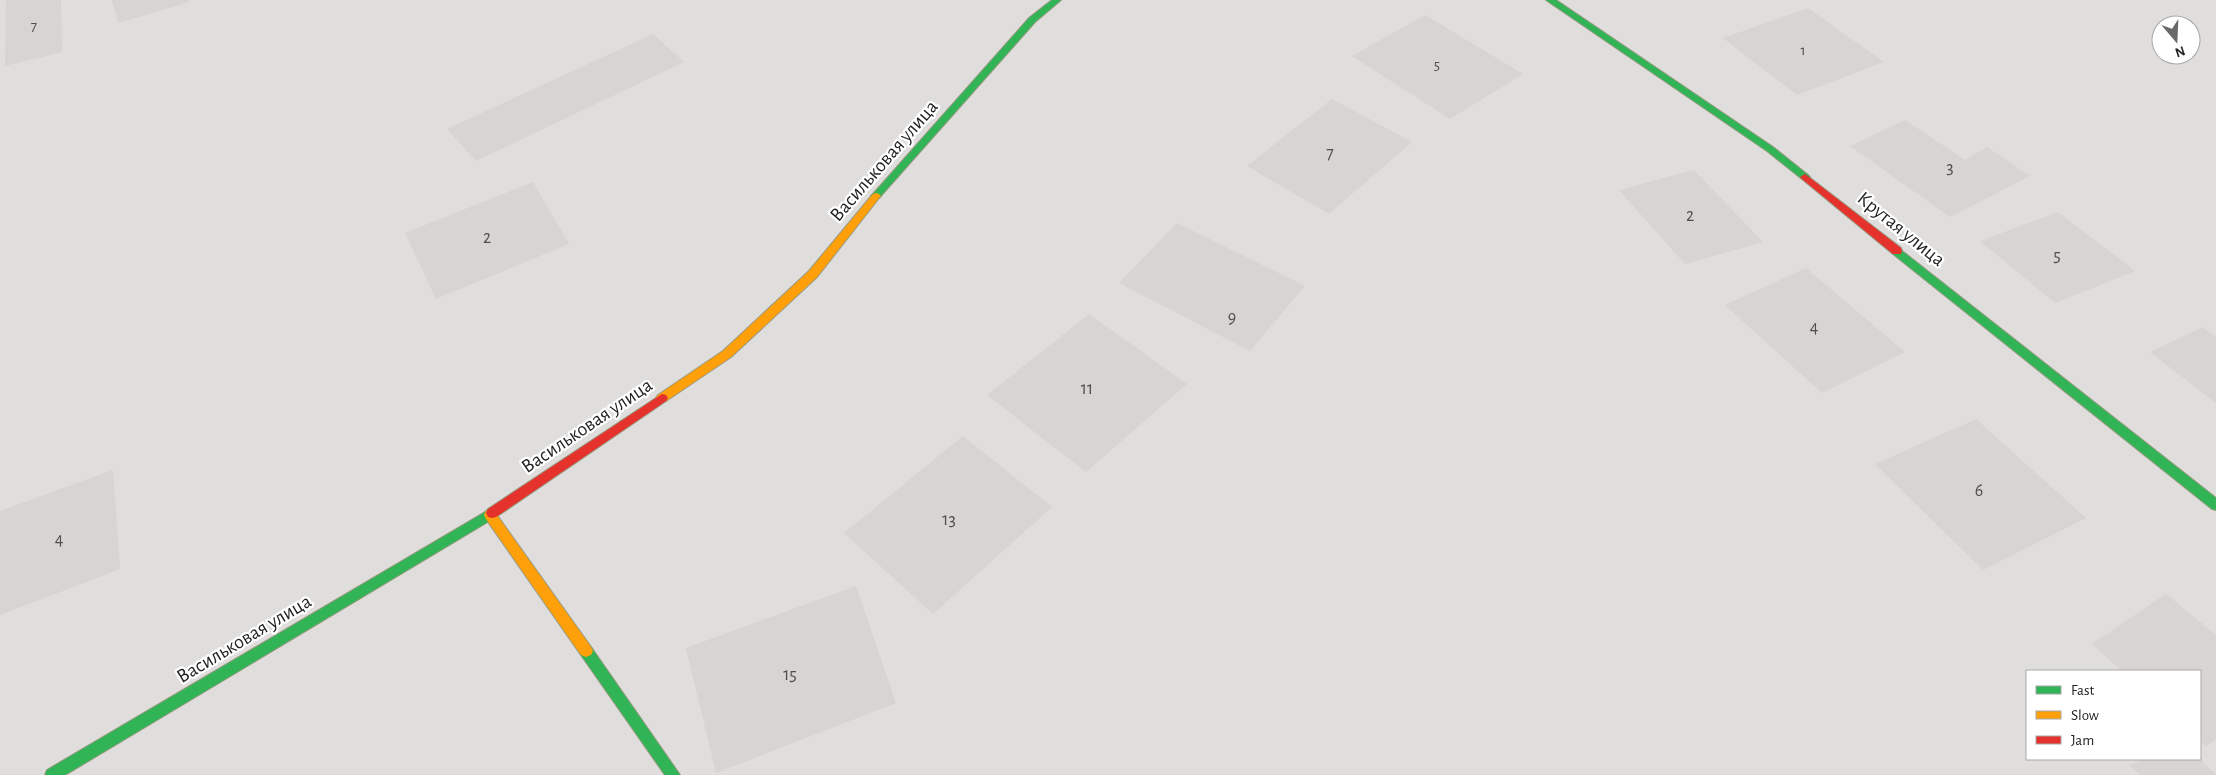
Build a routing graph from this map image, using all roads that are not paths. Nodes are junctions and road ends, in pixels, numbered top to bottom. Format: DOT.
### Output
graph roads {
  1 [pos="1057,0"];
  2 [pos="1550,0"];
  3 [pos="2216,505"];
  4 [pos="490,515"];
  5 [pos="52,775"];
  6 [pos="673,775"];
  1 -- 4 [label="street, Васильковая улица"];
  2 -- 3 [label="street, Крутая улица"];
  4 -- 5 [label="street, Васильковая улица"];
  4 -- 6 [label="street"];
}
